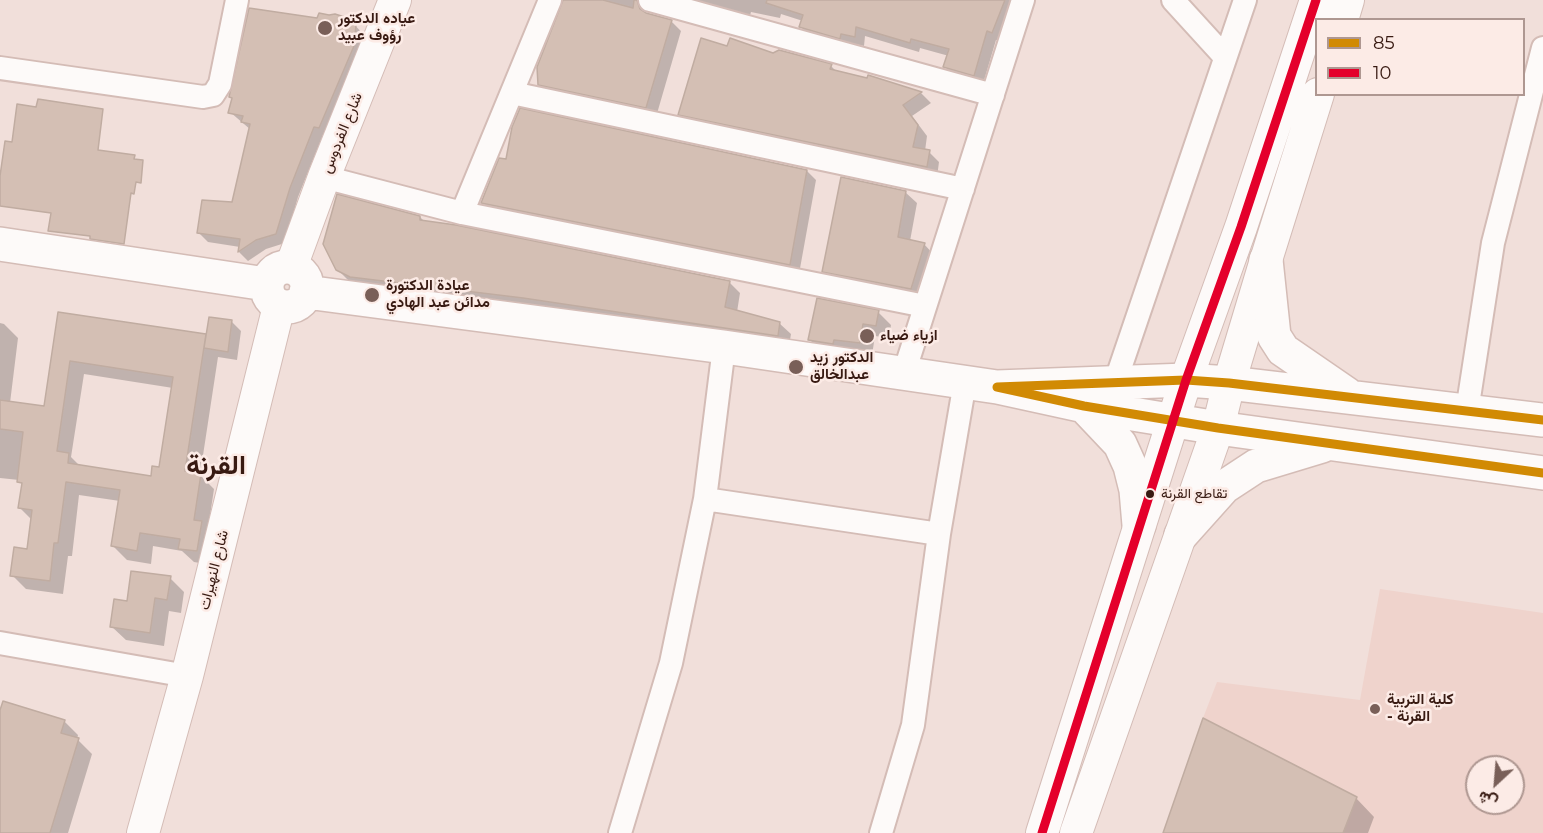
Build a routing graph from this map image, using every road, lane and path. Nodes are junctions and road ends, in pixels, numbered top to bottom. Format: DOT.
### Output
graph roads {
  1 [pos="237,0"];
  2 [pos="395,0"];
  3 [pos="550,0"];
  4 [pos="650,0"];
  5 [pos="1023,0"];
  6 [pos="1173,0"];
  7 [pos="1245,0"];
  8 [pos="1316,0"];
  9 [pos="1348,0"];
  10 [pos="1343,18"];
  11 [pos="1543,48"];
  12 [pos="1225,57"];
  13 [pos="0,69"];
  14 [pos="512,93"];
  15 [pos="993,95"];
  16 [pos="1317,96"];
  17 [pos="324,177"];
  18 [pos="963,189"];
  19 [pos="462,213"];
  20 [pos="0,244"];
  21 [pos="1266,260"];
  22 [pos="286,287"];
  23 [pos="925,306"];
  24 [pos="724,347"];
  25 [pos="904,373"];
  26 [pos="1186,380"];
  27 [pos="965,382"];
  28 [pos="1115,383"];
  29 [pos="1229,383"];
  30 [pos="997,387"];
  31 [pos="1353,398"];
  32 [pos="1084,406"];
  33 [pos="1467,411"];
  34 [pos="1174,419"];
  35 [pos="1543,420"];
  36 [pos="1218,428"];
  37 [pos="1332,443"];
  38 [pos="1543,473"];
  39 [pos="705,500"];
  40 [pos="1139,525"];
  41 [pos="939,534"];
  42 [pos="1180,535"];
  43 [pos="0,644"];
  44 [pos="187,676"];
  45 [pos="143,833"];
  46 [pos="620,833"];
  47 [pos="881,833"];
  48 [pos="1042,833"];
  49 [pos="1076,833"];
  1 -- 13 [label="street"];
  2 -- 17 [label="main road, شارع الفردوس"];
  3 -- 14 [label="street"];
  4 -- 15 [label="street"];
  5 -- 15 [label="street"];
  6 -- 12 [label="street"];
  7 -- 12 [label="street"];
  8 -- 26 [label="main road"];
  9 -- 10 [label="main road"];
  11 -- 33 [label="street"];
  12 -- 28 [label="street"];
  14 -- 18 [label="street"];
  14 -- 19 [label="street"];
  15 -- 18 [label="street"];
  16 -- 21 [label="main road"];
  17 -- 19 [label="street"];
  17 -- 22 [label="main road, شارع الفردوس"];
  18 -- 23 [label="street"];
  19 -- 23 [label="street"];
  20 -- 22 [label="main road"];
  21 -- 29 [label="main road"];
  21 -- 31 [label="main road"];
  22 -- 24 [label="main road"];
  22 -- 44 [label="main road, شارع النهيرات"];
  23 -- 25 [label="street"];
  24 -- 25 [label="main road"];
  24 -- 39 [label="street"];
  25 -- 27 [label="main road"];
  26 -- 28 [label="main road"];
  26 -- 29 [label="main road"];
  26 -- 34 [label="main road"];
  27 -- 30 [label="main road"];
  27 -- 41 [label="street"];
  28 -- 30 [label="main road"];
  29 -- 31 [label="main road"];
  29 -- 36 [label="main road"];
  30 -- 32 [label="main road"];
  31 -- 33 [label="main road"];
  32 -- 34 [label="main road"];
  32 -- 40 [label="main road"];
  33 -- 35 [label="main road"];
  34 -- 36 [label="main road"];
  34 -- 40 [label="main road"];
  36 -- 37 [label="main road"];
  36 -- 42 [label="main road"];
  37 -- 38 [label="main road"];
  37 -- 42 [label="main road"];
  39 -- 41 [label="street"];
  39 -- 46 [label="street"];
  40 -- 48 [label="main road"];
  41 -- 47 [label="street"];
  42 -- 49 [label="main road"];
  43 -- 44 [label="street"];
  44 -- 45 [label="main road, شارع النهيرات"];
}
